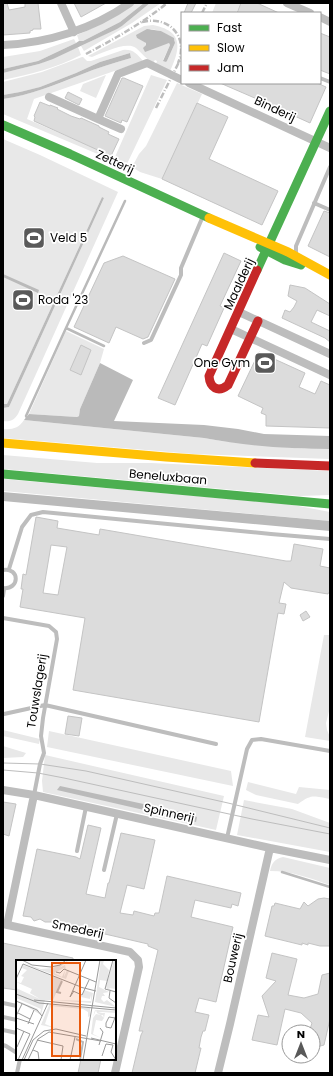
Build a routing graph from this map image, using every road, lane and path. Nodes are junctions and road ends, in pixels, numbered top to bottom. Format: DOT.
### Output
graph roads {
  1 [pos="61,3"];
  2 [pos="130,3"];
  3 [pos="287,3"];
  4 [pos="308,12"];
  5 [pos="321,18"];
  6 [pos="330,22"];
  7 [pos="74,32"];
  8 [pos="3,45"];
  9 [pos="181,80"];
  10 [pos="191,84"];
  11 [pos="49,97"];
  12 [pos="330,111"];
  13 [pos="98,119"];
  14 [pos="3,125"];
  15 [pos="121,129"];
  16 [pos="316,141"];
  17 [pos="330,148"];
  18 [pos="330,167"];
  19 [pos="314,203"];
  20 [pos="330,210"];
  21 [pos="203,216"];
  22 [pos="269,247"];
  23 [pos="296,257"];
  24 [pos="330,275"];
  25 [pos="239,312"];
  26 [pos="258,321"];
  27 [pos="231,329"];
  28 [pos="250,338"];
  29 [pos="144,343"];
  30 [pos="330,354"];
  31 [pos="330,375"];
  32 [pos="3,443"];
  33 [pos="330,466"];
  34 [pos="3,474"];
  35 [pos="330,504"];
  36 [pos="330,539"];
  37 [pos="3,570"];
  38 [pos="9,570"];
  39 [pos="4,588"];
  40 [pos="3,596"];
  41 [pos="3,618"];
  42 [pos="45,705"];
  43 [pos="4,714"];
  44 [pos="216,744"];
  45 [pos="330,751"];
  46 [pos="3,790"];
  47 [pos="34,795"];
  48 [pos="86,807"];
  49 [pos="117,814"];
  50 [pos="227,838"];
  51 [pos="270,848"];
  52 [pos="77,851"];
  53 [pos="330,860"];
  54 [pos="104,870"];
  55 [pos="5,925"];
  56 [pos="3,1003"];
  57 [pos="16,1006"];
  58 [pos="3,1017"];
  59 [pos="16,1020"];
  60 [pos="3,1030"];
  61 [pos="16,1033"];
  62 [pos="3,1045"];
  63 [pos="16,1052"];
  64 [pos="20,1060"];
  65 [pos="17,1073"];
  66 [pos="115,1073"];
  67 [pos="218,1073"];
  1 -- 7 [label="street"];
  2 -- 7 [label="street"];
  3 -- 4 [label="street"];
  5 -- 6 [label="street"];
  7 -- 8 [label="street"];
  9 -- 13 [label="street"];
  10 -- 16 [label="street, Binderij"];
  11 -- 13 [label="street"];
  12 -- 16 [label="street, Maalderij"];
  13 -- 15 [label="street"];
  14 -- 21 [label="street, Zetterij"];
  16 -- 17 [label="street, Binderij"];
  16 -- 22 [label="street, Maalderij"];
  18 -- 19 [label="lane"];
  19 -- 20 [label="lane"];
  19 -- 23 [label="lane"];
  21 -- 22 [label="street, Zetterij"];
  21 -- 29 [label="lane"];
  22 -- 23 [label="street, Zetterij"];
  22 -- 24 [label="street, Zetterij"];
  22 -- 25 [label="street, Maalderij"];
  23 -- 24 [label="street, Zetterij"];
  25 -- 26 [label="street"];
  25 -- 27 [label="street, Maalderij"];
  26 -- 28 [label="street, Maalderij"];
  26 -- 30 [label="street"];
  27 -- 28 [label="street"];
  27 -- 28 [label="street, Maalderij"];
  28 -- 31 [label="street"];
  32 -- 33 [label="street, Beneluxbaan"];
  34 -- 35 [label="street, Beneluxbaan"];
  36 -- 38 [label="lane"];
  37 -- 38 [label="lane"];
  38 -- 39 [label="lane"];
  39 -- 40 [label="lane"];
  41 -- 42 [label="lane, Touwslagerij"];
  42 -- 43 [label="lane"];
  42 -- 44 [label="lane"];
  42 -- 47 [label="lane, Touwslagerij"];
  45 -- 50 [label="lane"];
  46 -- 47 [label="street, Spinnerij"];
  47 -- 48 [label="street, Spinnerij"];
  47 -- 55 [label="street, Touwslagerij"];
  48 -- 49 [label="street, Spinnerij"];
  48 -- 52 [label="lane"];
  49 -- 50 [label="street, Spinnerij"];
  49 -- 54 [label="lane"];
  50 -- 51 [label="street, Spinnerij"];
  51 -- 53 [label="street, Spinnerij"];
  51 -- 67 [label="street, Bouwerij"];
  55 -- 66 [label="street, Smederij"];
  56 -- 57 [label="lane"];
  58 -- 59 [label="lane"];
  60 -- 61 [label="lane"];
  62 -- 63 [label="lane"];
  64 -- 65 [label="lane"];
}
